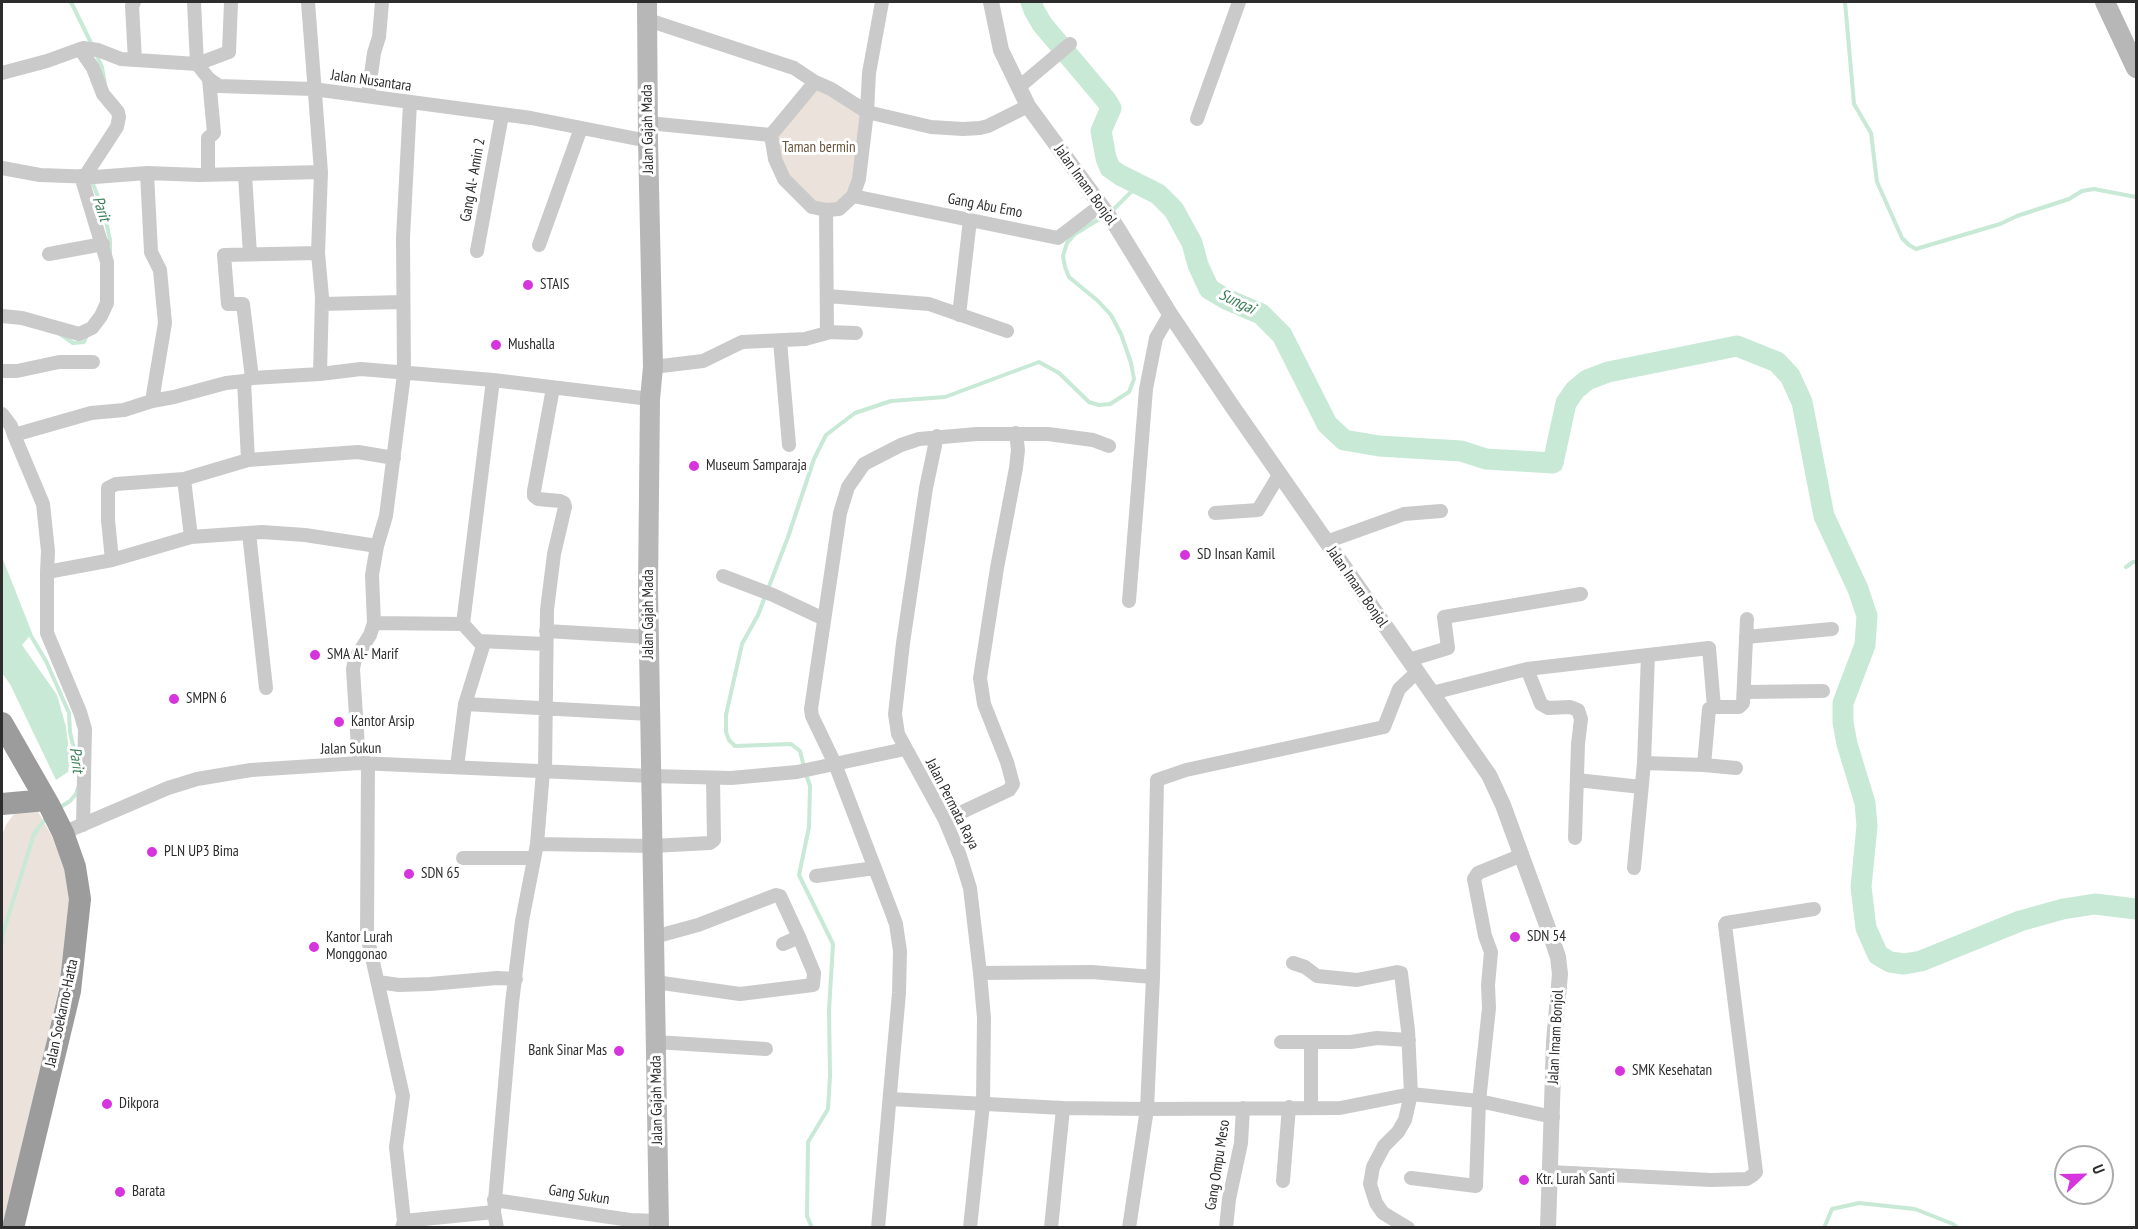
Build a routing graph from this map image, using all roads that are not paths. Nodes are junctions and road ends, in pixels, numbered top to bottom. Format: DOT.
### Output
graph roads {
  1 [pos="134,2"];
  2 [pos="194,2"];
  3 [pos="231,2"];
  4 [pos="308,2"];
  5 [pos="382,2"];
  6 [pos="882,2"];
  7 [pos="992,2"];
  8 [pos="1239,2"];
  9 [pos="2105,2"];
  10 [pos="647,11"];
  11 [pos="1070,44"];
  12 [pos="82,48"];
  13 [pos="135,60"];
  14 [pos="197,64"];
  15 [pos="2136,68"];
  16 [pos="2,73"];
  17 [pos="209,79"];
  18 [pos="815,82"];
  19 [pos="1018,87"];
  20 [pos="313,89"];
  21 [pos="368,96"];
  22 [pos="410,104"];
  23 [pos="1028,106"];
  24 [pos="867,112"];
  25 [pos="502,114"];
  26 [pos="1197,118"];
  27 [pos="581,128"];
  28 [pos="648,132"];
  29 [pos="771,135"];
  30 [pos="2,168"];
  31 [pos="147,172"];
  32 [pos="321,172"];
  33 [pos="208,175"];
  34 [pos="245,175"];
  35 [pos="87,176"];
  36 [pos="853,196"];
  37 [pos="826,210"];
  38 [pos="1106,212"];
  39 [pos="970,220"];
  40 [pos="103,244"];
  41 [pos="539,246"];
  42 [pos="477,251"];
  43 [pos="318,253"];
  44 [pos="49,254"];
  45 [pos="250,254"];
  46 [pos="827,296"];
  47 [pos="403,302"];
  48 [pos="322,303"];
  49 [pos="1170,314"];
  50 [pos="959,315"];
  51 [pos="2,316"];
  52 [pos="1007,331"];
  53 [pos="827,332"];
  54 [pos="856,333"];
  55 [pos="780,341"];
  56 [pos="93,362"];
  57 [pos="653,367"];
  58 [pos="2,371"];
  59 [pos="404,374"];
  60 [pos="320,375"];
  61 [pos="248,379"];
  62 [pos="493,380"];
  63 [pos="553,388"];
  64 [pos="650,399"];
  65 [pos="152,401"];
  66 [pos="2,414"];
  67 [pos="1016,434"];
  68 [pos="14,435"];
  69 [pos="937,436"];
  70 [pos="789,445"];
  71 [pos="1109,446"];
  72 [pos="394,458"];
  73 [pos="248,460"];
  74 [pos="1280,475"];
  75 [pos="184,478"];
  76 [pos="1441,511"];
  77 [pos="1215,513"];
  78 [pos="249,533"];
  79 [pos="191,537"];
  80 [pos="1326,542"];
  81 [pos="377,546"];
  82 [pos="112,560"];
  83 [pos="47,572"];
  84 [pos="723,576"];
  85 [pos="1581,594"];
  86 [pos="1129,601"];
  87 [pos="824,619"];
  88 [pos="1747,619"];
  89 [pos="374,623"];
  90 [pos="463,624"];
  91 [pos="1832,629"];
  92 [pos="649,637"];
  93 [pos="545,638"];
  94 [pos="1746,638"];
  95 [pos="479,641"];
  96 [pos="1648,655"];
  97 [pos="1413,666"];
  98 [pos="1527,669"];
  99 [pos="266,688"];
  100 [pos="1823,691"];
  101 [pos="1744,692"];
  102 [pos="1432,693"];
  103 [pos="465,704"];
  104 [pos="1714,706"];
  105 [pos="544,708"];
  106 [pos="650,714"];
  107 [pos="2,732"];
  108 [pos="905,749"];
  109 [pos="364,763"];
  110 [pos="1644,763"];
  111 [pos="835,764"];
  112 [pos="1704,765"];
  113 [pos="457,768"];
  114 [pos="1736,768"];
  115 [pos="544,771"];
  116 [pos="651,776"];
  117 [pos="713,778"];
  118 [pos="1577,780"];
  119 [pos="1641,787"];
  120 [pos="2,804"];
  121 [pos="60,817"];
  122 [pos="945,820"];
  123 [pos="1575,838"];
  124 [pos="652,846"];
  125 [pos="536,851"];
  126 [pos="1522,855"];
  127 [pos="463,858"];
  128 [pos="875,868"];
  129 [pos="1634,868"];
  130 [pos="816,876"];
  131 [pos="1814,909"];
  132 [pos="799,937"];
  133 [pos="654,938"];
  134 [pos="783,944"];
  135 [pos="1293,963"];
  136 [pos="980,973"];
  137 [pos="1153,977"];
  138 [pos="516,979"];
  139 [pos="378,982"];
  140 [pos="654,982"];
  141 [pos="1409,1040"];
  142 [pos="656,1042"];
  143 [pos="1281,1042"];
  144 [pos="1311,1042"];
  145 [pos="766,1048"];
  146 [pos="1411,1094"];
  147 [pos="890,1099"];
  148 [pos="1479,1101"];
  149 [pos="982,1104"];
  150 [pos="1289,1107"];
  151 [pos="1311,1107"];
  152 [pos="1063,1108"];
  153 [pos="1243,1108"];
  154 [pos="1147,1109"];
  155 [pos="1553,1117"];
  156 [pos="1550,1172"];
  157 [pos="1411,1178"];
  158 [pos="1283,1181"];
  159 [pos="494,1206"];
  160 [pos="403,1224"];
  161 [pos="659,1224"];
  162 [pos="13,1227"];
  163 [pos="497,1227"];
  164 [pos="878,1227"];
  165 [pos="970,1227"];
  166 [pos="1051,1227"];
  167 [pos="1129,1227"];
  168 [pos="1226,1227"];
  169 [pos="1408,1227"];
  170 [pos="1548,1227"];
  1 -- 13 [label="street"];
  2 -- 14 [label="street"];
  3 -- 14 [label="street"];
  4 -- 20 [label="street"];
  5 -- 21 [label="street"];
  6 -- 24 [label="street"];
  7 -- 19 [label="street, Jalan Imam Bonjol"];
  8 -- 26 [label="street"];
  9 -- 15 [label="main road"];
  10 -- 18 [label="street"];
  10 -- 28 [label="main road, Jalan Gajah Mada"];
  11 -- 19 [label="street"];
  12 -- 13 [label="street"];
  12 -- 16 [label="street"];
  12 -- 35 [label="street"];
  13 -- 14 [label="street"];
  14 -- 17 [label="street"];
  17 -- 20 [label="street, Jalan Nusantara"];
  17 -- 33 [label="street"];
  18 -- 24 [label="street"];
  18 -- 29 [label="street"];
  19 -- 23 [label="street, Jalan Imam Bonjol"];
  20 -- 21 [label="street, Jalan Nusantara"];
  20 -- 32 [label="street"];
  21 -- 22 [label="street, Jalan Nusantara"];
  22 -- 25 [label="street, Jalan Nusantara"];
  22 -- 47 [label="street"];
  23 -- 24 [label="street"];
  23 -- 38 [label="street, Jalan Imam Bonjol"];
  24 -- 36 [label="street"];
  25 -- 27 [label="street, Jalan Nusantara"];
  25 -- 42 [label="street, Gang Al- Amin 2"];
  27 -- 28 [label="street, Jalan Nusantara"];
  27 -- 41 [label="street"];
  28 -- 29 [label="street, Jalan Nusantara"];
  28 -- 57 [label="main road, Jalan Gajah Mada"];
  29 -- 37 [label="street"];
  30 -- 35 [label="street"];
  31 -- 33 [label="street"];
  31 -- 35 [label="street"];
  31 -- 65 [label="street"];
  32 -- 34 [label="street"];
  32 -- 43 [label="street"];
  33 -- 34 [label="street"];
  34 -- 45 [label="street"];
  35 -- 40 [label="street"];
  36 -- 37 [label="street"];
  36 -- 39 [label="street, Gang Abu Emo"];
  37 -- 46 [label="street"];
  38 -- 39 [label="street, Gang Abu Emo"];
  38 -- 49 [label="street, Jalan Imam Bonjol"];
  39 -- 50 [label="street"];
  40 -- 44 [label="street"];
  40 -- 51 [label="street"];
  43 -- 45 [label="street"];
  43 -- 48 [label="street"];
  45 -- 61 [label="street"];
  46 -- 50 [label="street"];
  46 -- 53 [label="street"];
  47 -- 48 [label="street"];
  47 -- 59 [label="street"];
  48 -- 60 [label="street"];
  49 -- 74 [label="street, Jalan Imam Bonjol"];
  49 -- 86 [label="street"];
  50 -- 52 [label="street"];
  53 -- 54 [label="street"];
  53 -- 55 [label="street"];
  55 -- 57 [label="street"];
  55 -- 70 [label="street"];
  56 -- 58 [label="street"];
  57 -- 64 [label="main road, Jalan Gajah Mada"];
  59 -- 60 [label="street"];
  59 -- 62 [label="street"];
  59 -- 72 [label="street"];
  60 -- 61 [label="street"];
  61 -- 65 [label="street"];
  61 -- 73 [label="street"];
  62 -- 63 [label="street"];
  62 -- 90 [label="street"];
  63 -- 64 [label="street"];
  63 -- 93 [label="street"];
  64 -- 92 [label="main road, Jalan Gajah Mada"];
  65 -- 68 [label="street"];
  66 -- 68 [label="street"];
  67 -- 69 [label="street"];
  67 -- 71 [label="street"];
  67 -- 122 [label="street"];
  68 -- 83 [label="street"];
  69 -- 87 [label="street"];
  69 -- 108 [label="street, Jalan Permata Raya"];
  72 -- 73 [label="street"];
  72 -- 81 [label="street"];
  73 -- 75 [label="street"];
  74 -- 77 [label="street"];
  74 -- 80 [label="street, Jalan Imam Bonjol"];
  75 -- 79 [label="street"];
  75 -- 82 [label="street"];
  76 -- 80 [label="street"];
  78 -- 79 [label="street"];
  78 -- 81 [label="street"];
  78 -- 99 [label="street"];
  79 -- 82 [label="street"];
  80 -- 97 [label="street, Jalan Imam Bonjol"];
  81 -- 89 [label="street"];
  82 -- 83 [label="street"];
  83 -- 121 [label="street"];
  84 -- 87 [label="street"];
  85 -- 97 [label="street"];
  87 -- 111 [label="street"];
  88 -- 94 [label="street"];
  89 -- 90 [label="street"];
  89 -- 109 [label="street"];
  90 -- 95 [label="street"];
  91 -- 94 [label="street"];
  92 -- 93 [label="street"];
  92 -- 106 [label="main road, Jalan Gajah Mada"];
  93 -- 95 [label="street"];
  93 -- 105 [label="street"];
  94 -- 101 [label="street"];
  95 -- 103 [label="street"];
  96 -- 98 [label="street"];
  96 -- 104 [label="street"];
  96 -- 110 [label="street"];
  97 -- 102 [label="street, Jalan Imam Bonjol"];
  97 -- 137 [label="street"];
  98 -- 102 [label="street"];
  98 -- 118 [label="street"];
  100 -- 101 [label="street"];
  101 -- 104 [label="street"];
  102 -- 126 [label="street, Jalan Imam Bonjol"];
  103 -- 105 [label="street"];
  103 -- 113 [label="street"];
  104 -- 112 [label="street"];
  105 -- 106 [label="street"];
  105 -- 115 [label="street"];
  106 -- 116 [label="main road, Jalan Gajah Mada"];
  107 -- 121 [label="highway, Jalan Soekarno-Hatta"];
  108 -- 111 [label="street, Jalan Sukun"];
  108 -- 122 [label="street, Jalan Permata Raya"];
  109 -- 113 [label="street, Jalan Sukun"];
  109 -- 121 [label="street, Jalan Sukun"];
  109 -- 139 [label="street"];
  110 -- 112 [label="street"];
  110 -- 119 [label="street"];
  111 -- 117 [label="street, Jalan Sukun"];
  111 -- 128 [label="street"];
  112 -- 114 [label="street"];
  113 -- 115 [label="street, Jalan Sukun"];
  115 -- 116 [label="street, Jalan Sukun"];
  115 -- 125 [label="street"];
  116 -- 117 [label="street, Jalan Sukun"];
  116 -- 124 [label="main road, Jalan Gajah Mada"];
  117 -- 124 [label="street"];
  118 -- 119 [label="street"];
  118 -- 123 [label="street"];
  119 -- 129 [label="street"];
  120 -- 121 [label="highway"];
  121 -- 162 [label="highway, Jalan Soekarno-Hatta"];
  122 -- 136 [label="street, Jalan Permata Raya"];
  124 -- 125 [label="street"];
  124 -- 133 [label="main road, Jalan Gajah Mada"];
  125 -- 127 [label="street"];
  125 -- 138 [label="street"];
  126 -- 148 [label="street"];
  126 -- 155 [label="street, Jalan Imam Bonjol"];
  128 -- 130 [label="street"];
  128 -- 147 [label="street"];
  131 -- 156 [label="street"];
  132 -- 133 [label="street"];
  132 -- 134 [label="street"];
  132 -- 140 [label="street"];
  133 -- 140 [label="main road, Jalan Gajah Mada"];
  135 -- 141 [label="street"];
  136 -- 137 [label="street"];
  136 -- 149 [label="street, Jalan Permata Raya"];
  137 -- 154 [label="street"];
  138 -- 139 [label="street"];
  138 -- 159 [label="street"];
  139 -- 160 [label="street"];
  140 -- 142 [label="main road, Jalan Gajah Mada"];
  141 -- 144 [label="street"];
  141 -- 146 [label="street"];
  142 -- 145 [label="street"];
  142 -- 161 [label="main road, Jalan Gajah Mada"];
  143 -- 144 [label="street"];
  144 -- 151 [label="street"];
  146 -- 148 [label="street"];
  146 -- 151 [label="street"];
  146 -- 169 [label="street"];
  147 -- 149 [label="street"];
  147 -- 164 [label="street"];
  148 -- 155 [label="street"];
  148 -- 157 [label="street"];
  149 -- 152 [label="street"];
  149 -- 165 [label="street, Jalan Permata Raya"];
  150 -- 151 [label="street"];
  150 -- 153 [label="street"];
  150 -- 158 [label="street"];
  152 -- 154 [label="street"];
  152 -- 166 [label="street"];
  153 -- 154 [label="street"];
  153 -- 168 [label="street, Gang Ompu Meso"];
  154 -- 167 [label="street"];
  155 -- 156 [label="street, Jalan Imam Bonjol"];
  156 -- 170 [label="street, Jalan Imam Bonjol"];
  159 -- 160 [label="street, Gang Sukun"];
  159 -- 161 [label="street, Gang Sukun"];
  159 -- 163 [label="street"];
}
